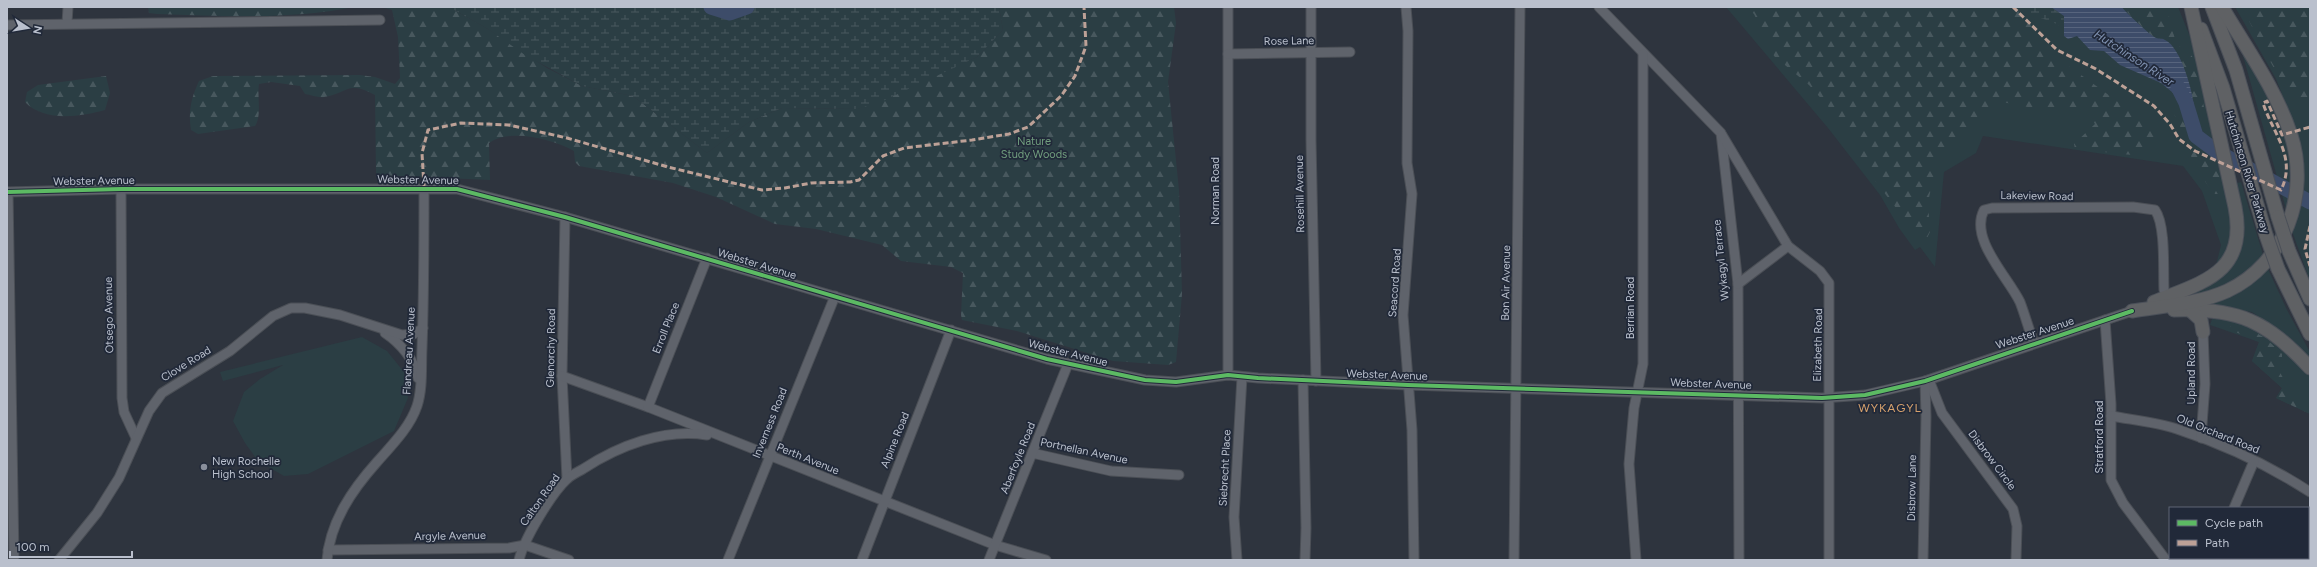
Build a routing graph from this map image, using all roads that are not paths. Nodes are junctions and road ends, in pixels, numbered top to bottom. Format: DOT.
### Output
graph roads {
  1 [pos="68,7"];
  2 [pos="1228,7"];
  3 [pos="1311,7"];
  4 [pos="1406,7"];
  5 [pos="1520,7"];
  6 [pos="1599,7"];
  7 [pos="2191,7"];
  8 [pos="2212,7"];
  9 [pos="2222,7"];
  10 [pos="380,20"];
  11 [pos="67,24"];
  12 [pos="7,25"];
  13 [pos="1350,52"];
  14 [pos="1311,53"];
  15 [pos="1228,54"];
  16 [pos="1643,54"];
  17 [pos="1721,134"];
  18 [pos="424,187"];
  19 [pos="121,189"];
  20 [pos="7,192"];
  21 [pos="565,217"];
  22 [pos="1788,246"];
  23 [pos="708,258"];
  24 [pos="1738,284"];
  25 [pos="2164,290"];
  26 [pos="835,296"];
  27 [pos="2310,300"];
  28 [pos="8,305"];
  29 [pos="2190,310"];
  30 [pos="2132,311"];
  31 [pos="2105,320"];
  32 [pos="377,328"];
  33 [pos="423,328"];
  34 [pos="952,330"];
  35 [pos="2203,332"];
  36 [pos="2310,334"];
  37 [pos="2034,343"];
  38 [pos="1068,364"];
  39 [pos="2310,368"];
  40 [pos="1228,375"];
  41 [pos="562,376"];
  42 [pos="1242,376"];
  43 [pos="1303,380"];
  44 [pos="1316,381"];
  45 [pos="1927,381"];
  46 [pos="1408,385"];
  47 [pos="1516,388"];
  48 [pos="1637,391"];
  49 [pos="420,393"];
  50 [pos="1738,394"];
  51 [pos="1829,397"];
  52 [pos="648,407"];
  53 [pos="1942,413"];
  54 [pos="2111,416"];
  55 [pos="1926,417"];
  56 [pos="136,438"];
  57 [pos="2201,438"];
  58 [pos="729,441"];
  59 [pos="1032,453"];
  60 [pos="770,457"];
  61 [pos="2254,461"];
  62 [pos="1179,475"];
  63 [pos="567,479"];
  64 [pos="2310,492"];
  65 [pos="883,502"];
  66 [pos="2234,507"];
  67 [pos="525,545"];
  68 [pos="995,545"];
  69 [pos="328,550"];
  70 [pos="14,560"];
  71 [pos="59,560"];
  72 [pos="327,560"];
  73 [pos="519,560"];
  74 [pos="569,560"];
  75 [pos="728,560"];
  76 [pos="862,560"];
  77 [pos="989,560"];
  78 [pos="1046,560"];
  79 [pos="1236,560"];
  80 [pos="1305,560"];
  81 [pos="1414,560"];
  82 [pos="1514,560"];
  83 [pos="1636,560"];
  84 [pos="1739,560"];
  85 [pos="1830,560"];
  86 [pos="1923,560"];
  87 [pos="2016,560"];
  88 [pos="2166,560"];
  1 -- 11 [label="street"];
  2 -- 15 [label="street, Norman Road"];
  3 -- 14 [label="street, Rosehill Avenue"];
  4 -- 46 [label="street, Seacord Road"];
  5 -- 47 [label="street, Bon Air Avenue"];
  6 -- 16 [label="street"];
  7 -- 30 [label="highway"];
  7 -- 36 [label="highway, Hutchinson River Parkway, bridge"];
  8 -- 27 [label="highway, Hutchinson River Parkway, bridge"];
  9 -- 30 [label="highway"];
  10 -- 11 [label="street"];
  11 -- 12 [label="street"];
  13 -- 14 [label="street, Rose Lane"];
  14 -- 15 [label="street, Rose Lane"];
  14 -- 44 [label="street, Rosehill Avenue"];
  15 -- 40 [label="street, Norman Road"];
  16 -- 17 [label="street"];
  16 -- 48 [label="street, Berrian Road"];
  17 -- 22 [label="street, Elizabeth Road"];
  17 -- 24 [label="street, Wykagyl Terrace"];
  18 -- 19 [label="street, Webster Avenue"];
  18 -- 21 [label="street, Webster Avenue"];
  18 -- 33 [label="street, Flandreau Avenue"];
  19 -- 20 [label="street, Webster Avenue"];
  19 -- 56 [label="street, Otsego Avenue"];
  20 -- 28 [label="street"];
  21 -- 23 [label="street, Webster Avenue"];
  21 -- 41 [label="street, Glenorchy Road"];
  22 -- 24 [label="street"];
  22 -- 51 [label="street, Elizabeth Road"];
  23 -- 26 [label="street, Webster Avenue"];
  23 -- 52 [label="street, Erroll Place"];
  24 -- 50 [label="street, Wykagyl Terrace"];
  25 -- 37 [label="street, Lakeview Road"];
  26 -- 34 [label="street, Webster Avenue"];
  26 -- 60 [label="street, Inverness Road"];
  28 -- 70 [label="street"];
  29 -- 30 [label="highway"];
  29 -- 35 [label="highway"];
  29 -- 39 [label="highway"];
  30 -- 31 [label="street, Webster Avenue"];
  31 -- 37 [label="street, Webster Avenue"];
  31 -- 54 [label="street, Stratford Road"];
  32 -- 33 [label="street, Clove Road"];
  32 -- 49 [label="street, Clove Road"];
  32 -- 56 [label="street, Clove Road"];
  33 -- 49 [label="street, Flandreau Avenue"];
  34 -- 38 [label="street, Webster Avenue"];
  34 -- 65 [label="street, Alpine Road"];
  35 -- 57 [label="street, Upland Road"];
  37 -- 45 [label="street, Webster Avenue"];
  38 -- 40 [label="street, Webster Avenue"];
  38 -- 59 [label="street, Aberfoyle Road"];
  40 -- 42 [label="street, Webster Avenue"];
  41 -- 52 [label="street, Perth Avenue"];
  41 -- 63 [label="street, Glenorchy Road"];
  42 -- 43 [label="street, Webster Avenue"];
  42 -- 79 [label="street, Siebrecht Place"];
  43 -- 44 [label="street, Webster Avenue"];
  43 -- 80 [label="street"];
  44 -- 46 [label="street, Webster Avenue"];
  45 -- 51 [label="street, Webster Avenue"];
  45 -- 53 [label="street, Disbrow Circle"];
  45 -- 55 [label="street, Disbrow Lane"];
  46 -- 47 [label="street, Webster Avenue"];
  46 -- 81 [label="street, Seacord Road"];
  47 -- 48 [label="street, Webster Avenue"];
  47 -- 82 [label="street, Bon Air Avenue"];
  48 -- 50 [label="street, Webster Avenue"];
  48 -- 83 [label="street, Berrian Road"];
  49 -- 69 [label="street, Flandreau Avenue"];
  50 -- 51 [label="street, Webster Avenue"];
  50 -- 84 [label="street, Wykagyl Terrace"];
  51 -- 85 [label="street, Elizabeth Road"];
  52 -- 58 [label="street, Perth Avenue"];
  53 -- 55 [label="street"];
  53 -- 87 [label="street, Disbrow Circle"];
  54 -- 57 [label="street, Old Orchard Road"];
  54 -- 88 [label="street, Stratford Road"];
  55 -- 86 [label="street, Disbrow Lane"];
  56 -- 71 [label="street, Clove Road"];
  57 -- 61 [label="street, Old Orchard Road"];
  58 -- 60 [label="street, Perth Avenue"];
  58 -- 63 [label="street, Calton Road"];
  59 -- 62 [label="street, Portnellan Avenue"];
  59 -- 68 [label="street, Aberfoyle Road"];
  60 -- 65 [label="street, Perth Avenue"];
  60 -- 75 [label="street, Inverness Road"];
  61 -- 64 [label="street, Old Orchard Road"];
  61 -- 66 [label="street"];
  63 -- 67 [label="street, Calton Road"];
  65 -- 68 [label="street, Perth Avenue"];
  65 -- 76 [label="street, Alpine Road"];
  67 -- 69 [label="street, Argyle Avenue"];
  67 -- 73 [label="street, Calton Road"];
  67 -- 74 [label="street, Argyle Avenue"];
  68 -- 77 [label="street, Aberfoyle Road"];
  68 -- 78 [label="street, Perth Avenue"];
  69 -- 72 [label="street, Flandreau Avenue"];
}
